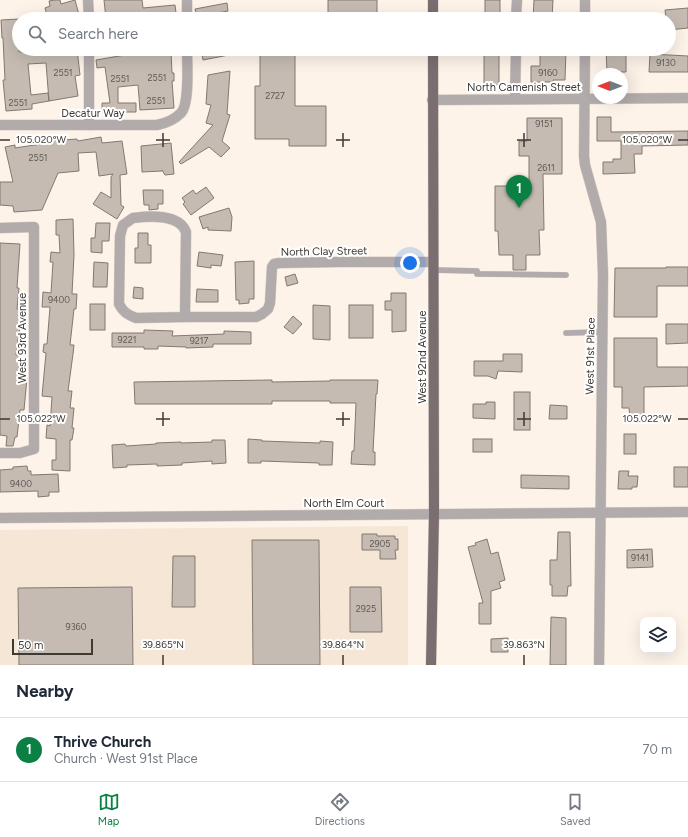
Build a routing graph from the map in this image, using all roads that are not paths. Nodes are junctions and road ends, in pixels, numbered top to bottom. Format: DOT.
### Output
graph roads {
  1 [pos="88,0"];
  2 [pos="187,0"];
  3 [pos="434,0"];
  4 [pos="516,0"];
  5 [pos="89,12"];
  6 [pos="187,12"];
  7 [pos="433,12"];
  8 [pos="516,12"];
  9 [pos="89,56"];
  10 [pos="187,56"];
  11 [pos="432,56"];
  12 [pos="516,56"];
  13 [pos="584,56"];
  14 [pos="584,98"];
  15 [pos="688,98"];
  16 [pos="515,99"];
  17 [pos="432,100"];
  18 [pos="0,125"];
  19 [pos="89,125"];
  20 [pos="0,228"];
  21 [pos="433,266"];
  22 [pos="566,275"];
  23 [pos="185,317"];
  24 [pos="602,332"];
  25 [pos="566,333"];
  26 [pos="0,453"];
  27 [pos="688,512"];
  28 [pos="600,513"];
  29 [pos="434,514"];
  30 [pos="0,518"];
  31 [pos="431,665"];
  32 [pos="599,665"];
  1 -- 5 [label="street"];
  2 -- 6 [label="street"];
  3 -- 7 [label="main road"];
  4 -- 8 [label="street"];
  9 -- 19 [label="street"];
  10 -- 19 [label="street, Decatur Way"];
  11 -- 17 [label="main road, West 92nd Avenue"];
  12 -- 16 [label="street"];
  13 -- 14 [label="street, West 91st Place"];
  14 -- 15 [label="street, North Camenish Street"];
  14 -- 16 [label="street, North Camenish Street"];
  14 -- 24 [label="street, West 91st Place"];
  16 -- 17 [label="street, North Camenish Street"];
  17 -- 21 [label="main road, West 92nd Avenue"];
  18 -- 19 [label="street, Decatur Way"];
  20 -- 26 [label="street, West 93rd Avenue"];
  21 -- 22 [label="lane"];
  21 -- 23 [label="street, North Clay Street"];
  21 -- 29 [label="main road, West 92nd Avenue"];
  23 -- 23 [label="street, North Clay Street"];
  24 -- 25 [label="lane"];
  24 -- 28 [label="street, West 91st Place"];
  27 -- 28 [label="street, North Elm Court"];
  28 -- 29 [label="street, North Elm Court"];
  28 -- 32 [label="street, West 91st Place"];
  29 -- 30 [label="street, North Elm Court"];
  29 -- 31 [label="main road, West 92nd Avenue"];
}
